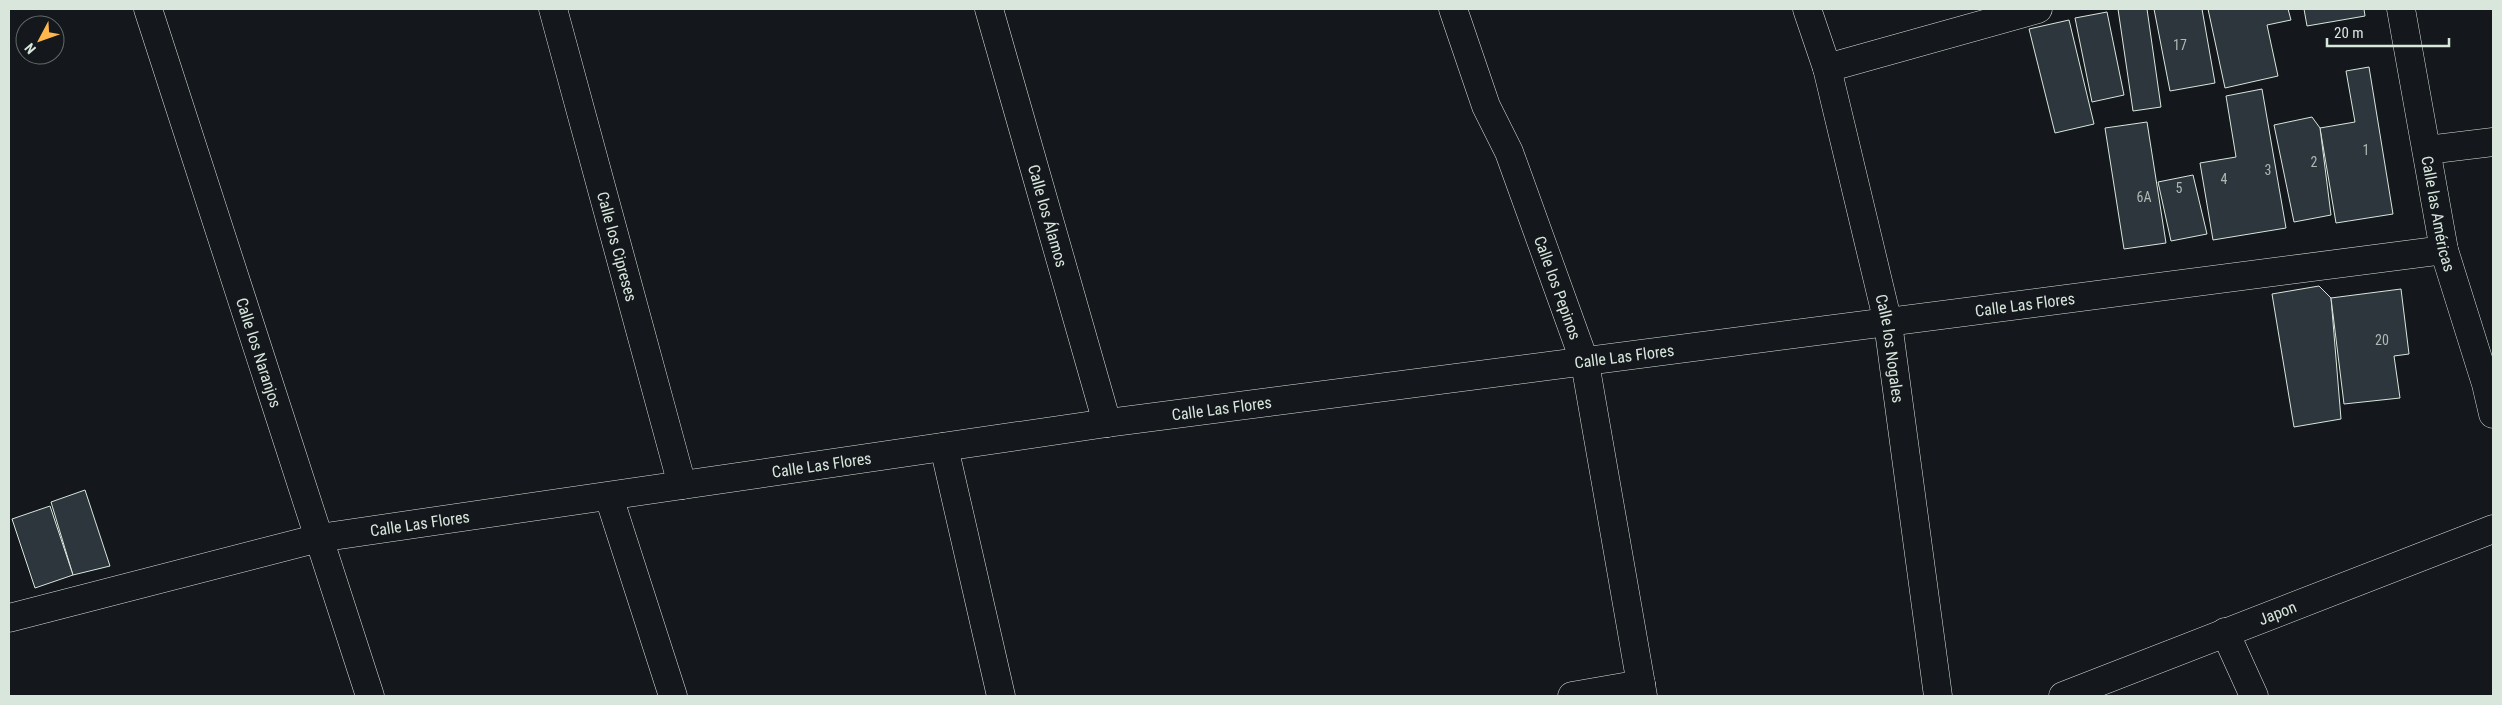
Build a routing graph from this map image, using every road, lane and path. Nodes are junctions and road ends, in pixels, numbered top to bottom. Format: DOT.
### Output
graph roads {
  1 [pos="148,9"];
  2 [pos="553,9"];
  3 [pos="988,9"];
  4 [pos="1453,9"];
  5 [pos="1807,9"];
  6 [pos="2038,9"];
  7 [pos="2401,9"];
  8 [pos="1827,68"];
  9 [pos="2493,142"];
  10 [pos="2427,150"];
  11 [pos="2444,250"];
  12 [pos="1888,323"];
  13 [pos="1585,363"];
  14 [pos="2490,383"];
  15 [pos="2493,414"];
  16 [pos="1107,424"];
  17 [pos="944,447"];
  18 [pos="682,486"];
  19 [pos="609,497"];
  20 [pos="2493,529"];
  21 [pos="319,538"];
  22 [pos="9,618"];
  23 [pos="2225,632"];
  24 [pos="1642,690"];
  25 [pos="370,696"];
  26 [pos="673,696"];
  27 [pos="1001,696"];
  28 [pos="1572,696"];
  29 [pos="1938,696"];
  30 [pos="2063,696"];
  31 [pos="2254,696"];
  1 -- 21 [label="street, Calle los Naranjos"];
  2 -- 18 [label="street, Calle los Cipreses"];
  3 -- 16 [label="street, Calle los Álamos"];
  4 -- 13 [label="street, Calle los Pepinos"];
  5 -- 8 [label="street, Calle los Nogales"];
  6 -- 8 [label="street"];
  7 -- 10 [label="street, Calle las Américas"];
  8 -- 12 [label="street, Calle los Nogales"];
  9 -- 10 [label="street"];
  10 -- 11 [label="street, Calle las Américas"];
  11 -- 12 [label="street, Calle Las Flores"];
  11 -- 14 [label="street, Calle las Américas"];
  12 -- 13 [label="street, Calle Las Flores"];
  12 -- 29 [label="street, Calle los Nogales"];
  13 -- 16 [label="street, Calle Las Flores"];
  13 -- 24 [label="street, Calle los Pepinos"];
  14 -- 15 [label="street, Calle las Américas"];
  16 -- 17 [label="street, Calle Las Flores"];
  17 -- 18 [label="street, Calle Las Flores"];
  17 -- 27 [label="street"];
  18 -- 19 [label="street, Calle Las Flores"];
  19 -- 21 [label="street, Calle Las Flores"];
  19 -- 26 [label="street"];
  20 -- 23 [label="street, Japon"];
  21 -- 22 [label="street, Calle Las Flores"];
  21 -- 25 [label="street, Calle los Naranjos"];
  23 -- 30 [label="street, Japon"];
  23 -- 31 [label="street"];
  24 -- 28 [label="street"];
}
